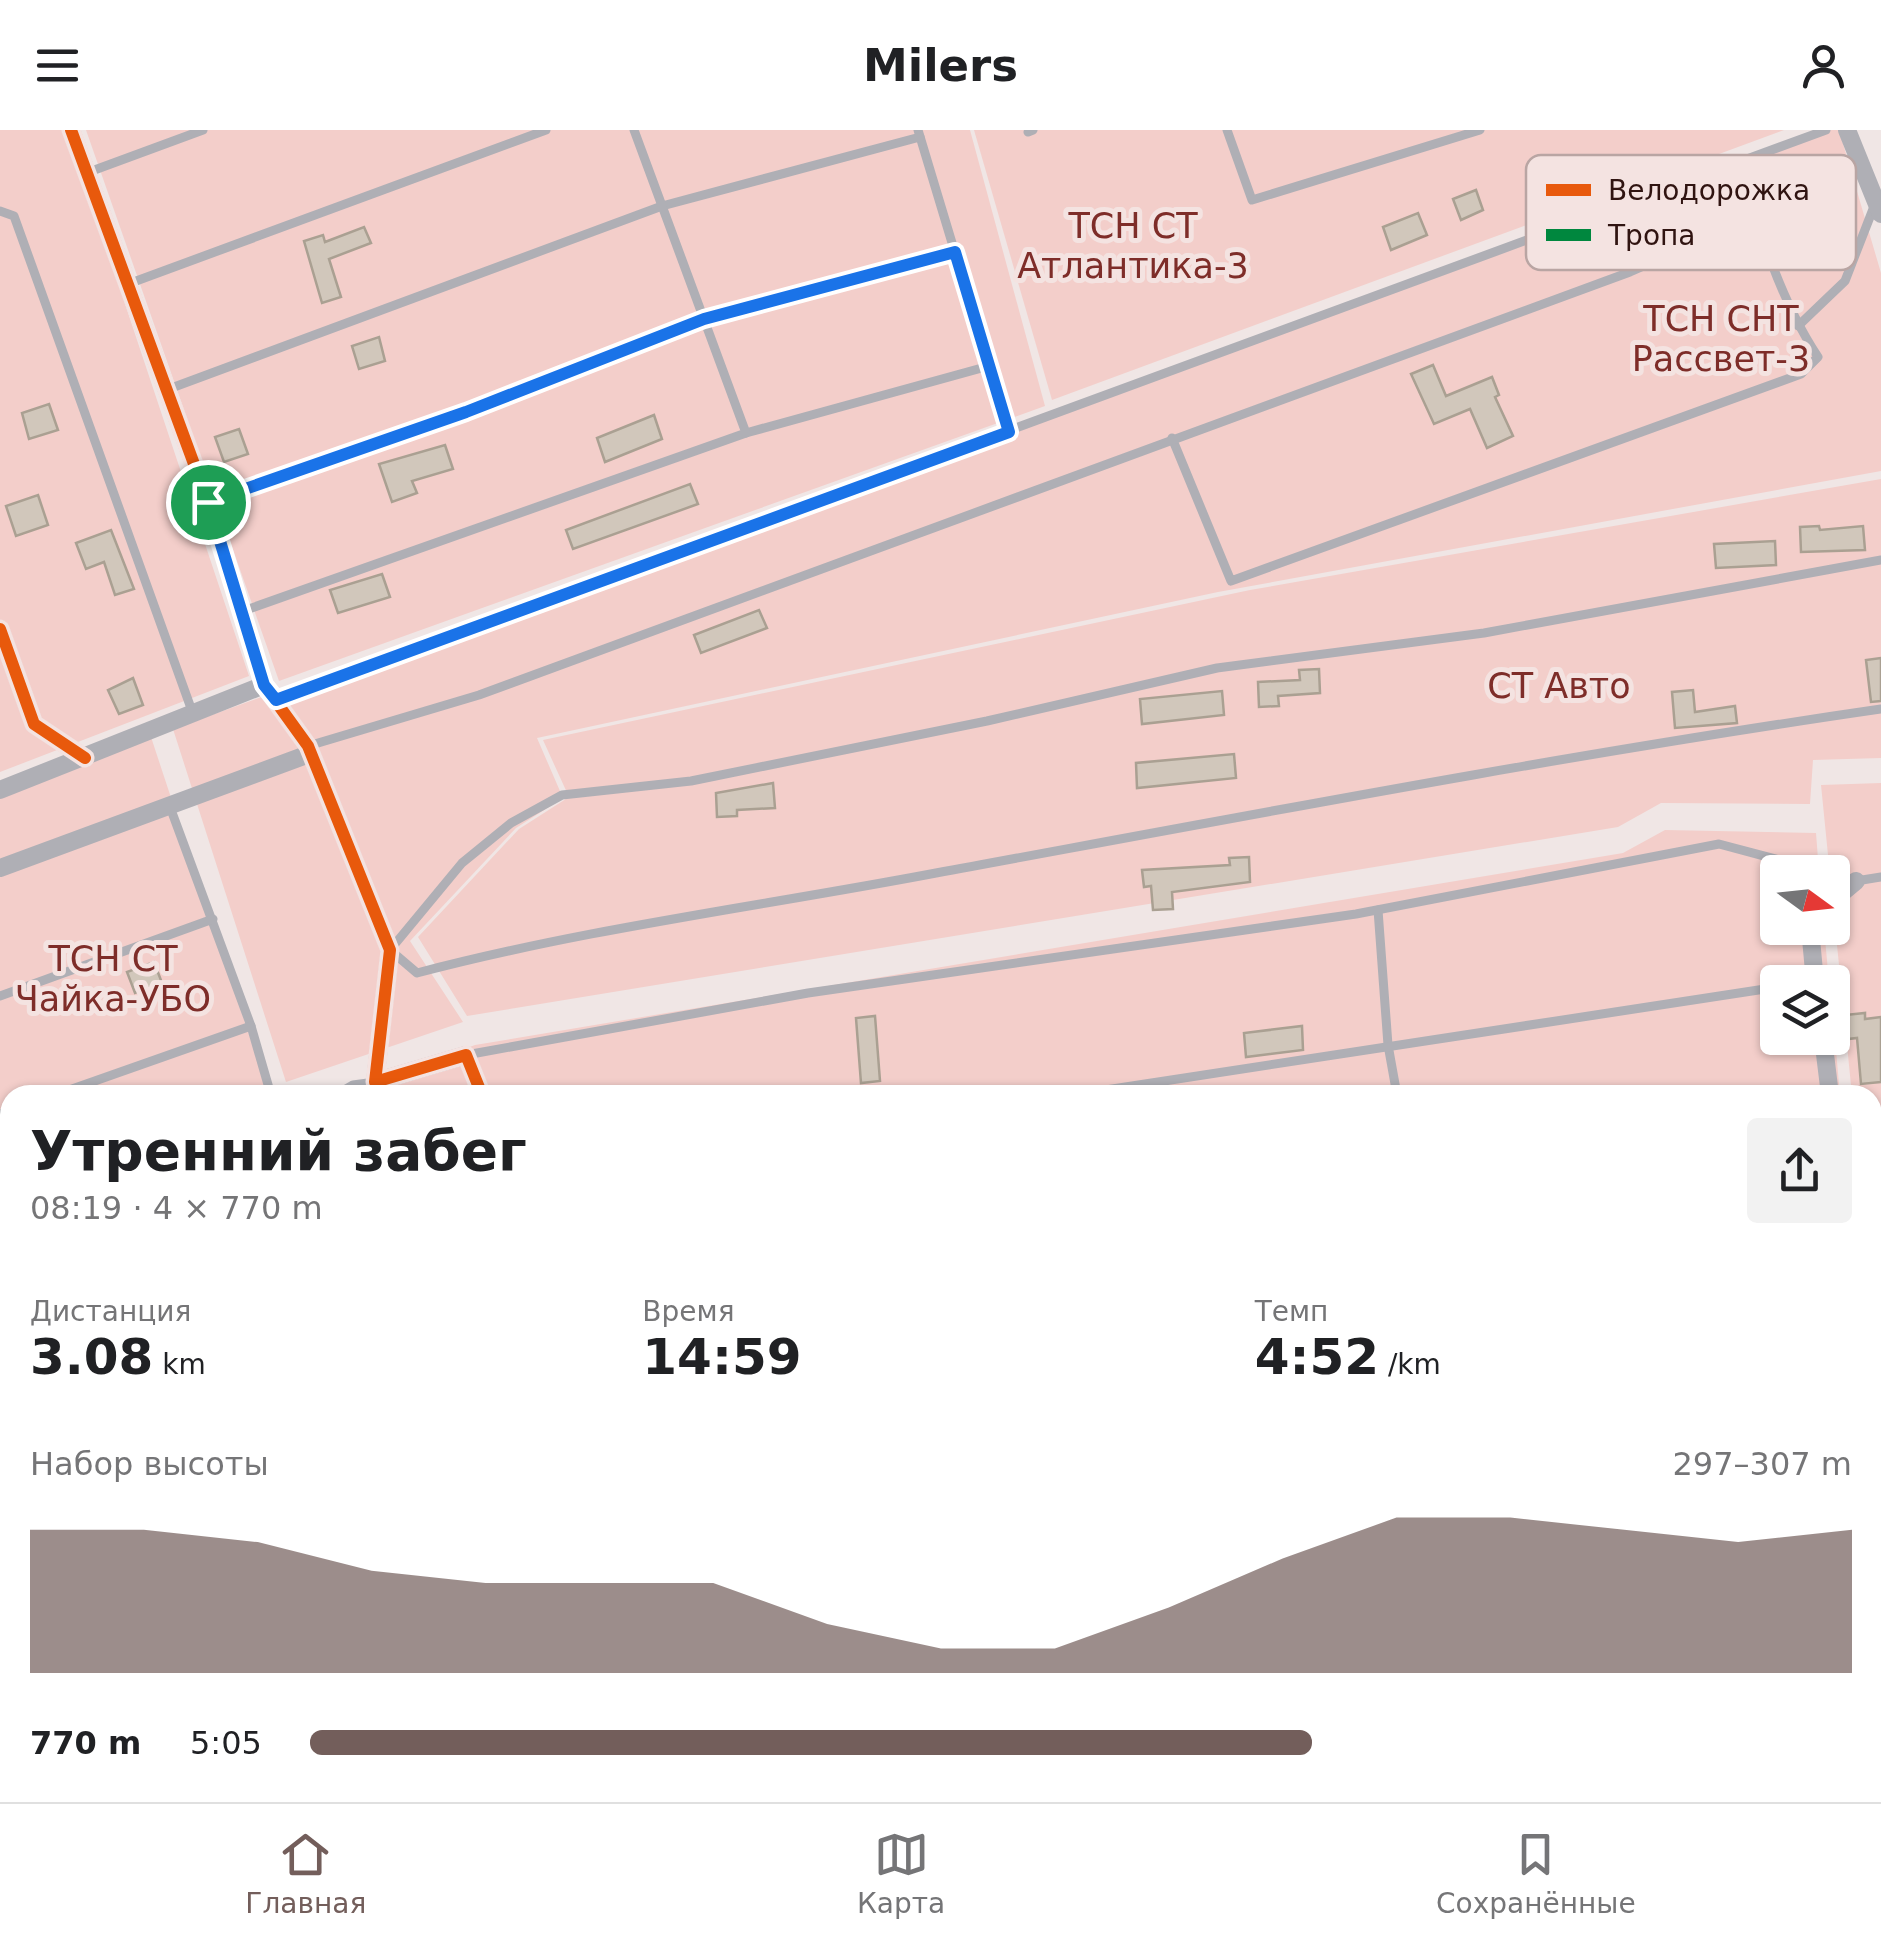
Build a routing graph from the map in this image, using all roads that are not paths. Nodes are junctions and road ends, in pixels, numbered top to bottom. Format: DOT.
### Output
graph roads {
  1 [pos="71,130"];
  2 [pos="203,130"];
  3 [pos="546,130"];
  4 [pos="634,130"];
  5 [pos="1227,130"];
  6 [pos="1480,130"];
  7 [pos="1826,130"];
  8 [pos="1847,130"];
  9 [pos="919,134"];
  10 [pos="1751,155"];
  11 [pos="89,172"];
  12 [pos="1879,205"];
  13 [pos="662,206"];
  14 [pos="0,211"];
  15 [pos="1526,241"];
  16 [pos="955,252"];
  17 [pos="1856,256"];
  18 [pos="1634,270"];
  19 [pos="1776,270"];
  20 [pos="1850,270"];
  21 [pos="128,284"];
  22 [pos="704,319"];
  23 [pos="1798,326"];
  24 [pos="989,366"];
  25 [pos="166,390"];
  26 [pos="1009,432"];
  27 [pos="746,433"];
  28 [pos="1172,438"];
  29 [pos="208,502"];
  30 [pos="1881,560"];
  31 [pos="243,611"];
  32 [pos="0,629"];
  33 [pos="270,693"];
  34 [pos="1881,709"];
  35 [pos="192,711"];
  36 [pos="308,750"];
  37 [pos="85,758"];
  38 [pos="0,790"];
  39 [pos="170,807"];
  40 [pos="1760,855"];
  41 [pos="0,868"];
  42 [pos="1881,877"];
  43 [pos="1850,880"];
  44 [pos="1856,881"];
  45 [pos="1850,886"];
  46 [pos="1378,910"];
  47 [pos="213,919"];
  48 [pos="390,950"];
  49 [pos="1760,990"];
  50 [pos="0,996"];
  51 [pos="251,1026"];
  52 [pos="1388,1044"];
  53 [pos="466,1055"];
  54 [pos="1824,1055"];
  55 [pos="375,1082"];
  56 [pos="83,1085"];
  57 [pos="268,1085"];
  58 [pos="353,1085"];
  59 [pos="478,1085"];
  60 [pos="1135,1085"];
  61 [pos="1395,1085"];
  62 [pos="1829,1085"];
  1 -- 11 [label="street"];
  2 -- 11 [label="lane"];
  3 -- 21 [label="lane"];
  4 -- 13 [label="lane"];
  5 -- 6 [label="lane"];
  7 -- 10 [label="lane"];
  8 -- 12 [label="street"];
  9 -- 13 [label="lane"];
  9 -- 16 [label="lane"];
  11 -- 21 [label="street"];
  12 -- 17 [label="lane"];
  13 -- 22 [label="lane"];
  13 -- 25 [label="lane"];
  14 -- 35 [label="lane"];
  15 -- 26 [label="lane"];
  16 -- 22 [label="lane"];
  16 -- 24 [label="lane"];
  18 -- 28 [label="lane"];
  19 -- 23 [label="lane"];
  20 -- 23 [label="lane"];
  21 -- 25 [label="street"];
  22 -- 27 [label="lane"];
  22 -- 29 [label="lane"];
  23 -- 28 [label="lane"];
  24 -- 26 [label="lane"];
  24 -- 27 [label="lane"];
  25 -- 29 [label="street"];
  26 -- 33 [label="lane"];
  27 -- 31 [label="lane"];
  28 -- 36 [label="lane"];
  29 -- 31 [label="street"];
  30 -- 48 [label="lane"];
  31 -- 33 [label="street"];
  32 -- 37 [label="street"];
  33 -- 35 [label="street"];
  33 -- 36 [label="street"];
  34 -- 48 [label="lane"];
  35 -- 37 [label="street"];
  36 -- 39 [label="street"];
  36 -- 48 [label="street"];
  37 -- 38 [label="street"];
  39 -- 41 [label="street"];
  39 -- 47 [label="lane"];
  40 -- 46 [label="lane"];
  42 -- 44 [label="lane"];
  43 -- 44 [label="lane"];
  44 -- 45 [label="street"];
  46 -- 52 [label="lane"];
  46 -- 53 [label="lane"];
  47 -- 50 [label="lane"];
  47 -- 51 [label="lane"];
  48 -- 55 [label="street"];
  49 -- 52 [label="lane"];
  51 -- 56 [label="lane"];
  51 -- 57 [label="lane"];
  52 -- 60 [label="lane"];
  52 -- 61 [label="lane"];
  53 -- 55 [label="street"];
  53 -- 59 [label="street"];
  54 -- 62 [label="street"];
  55 -- 58 [label="lane"];
}
